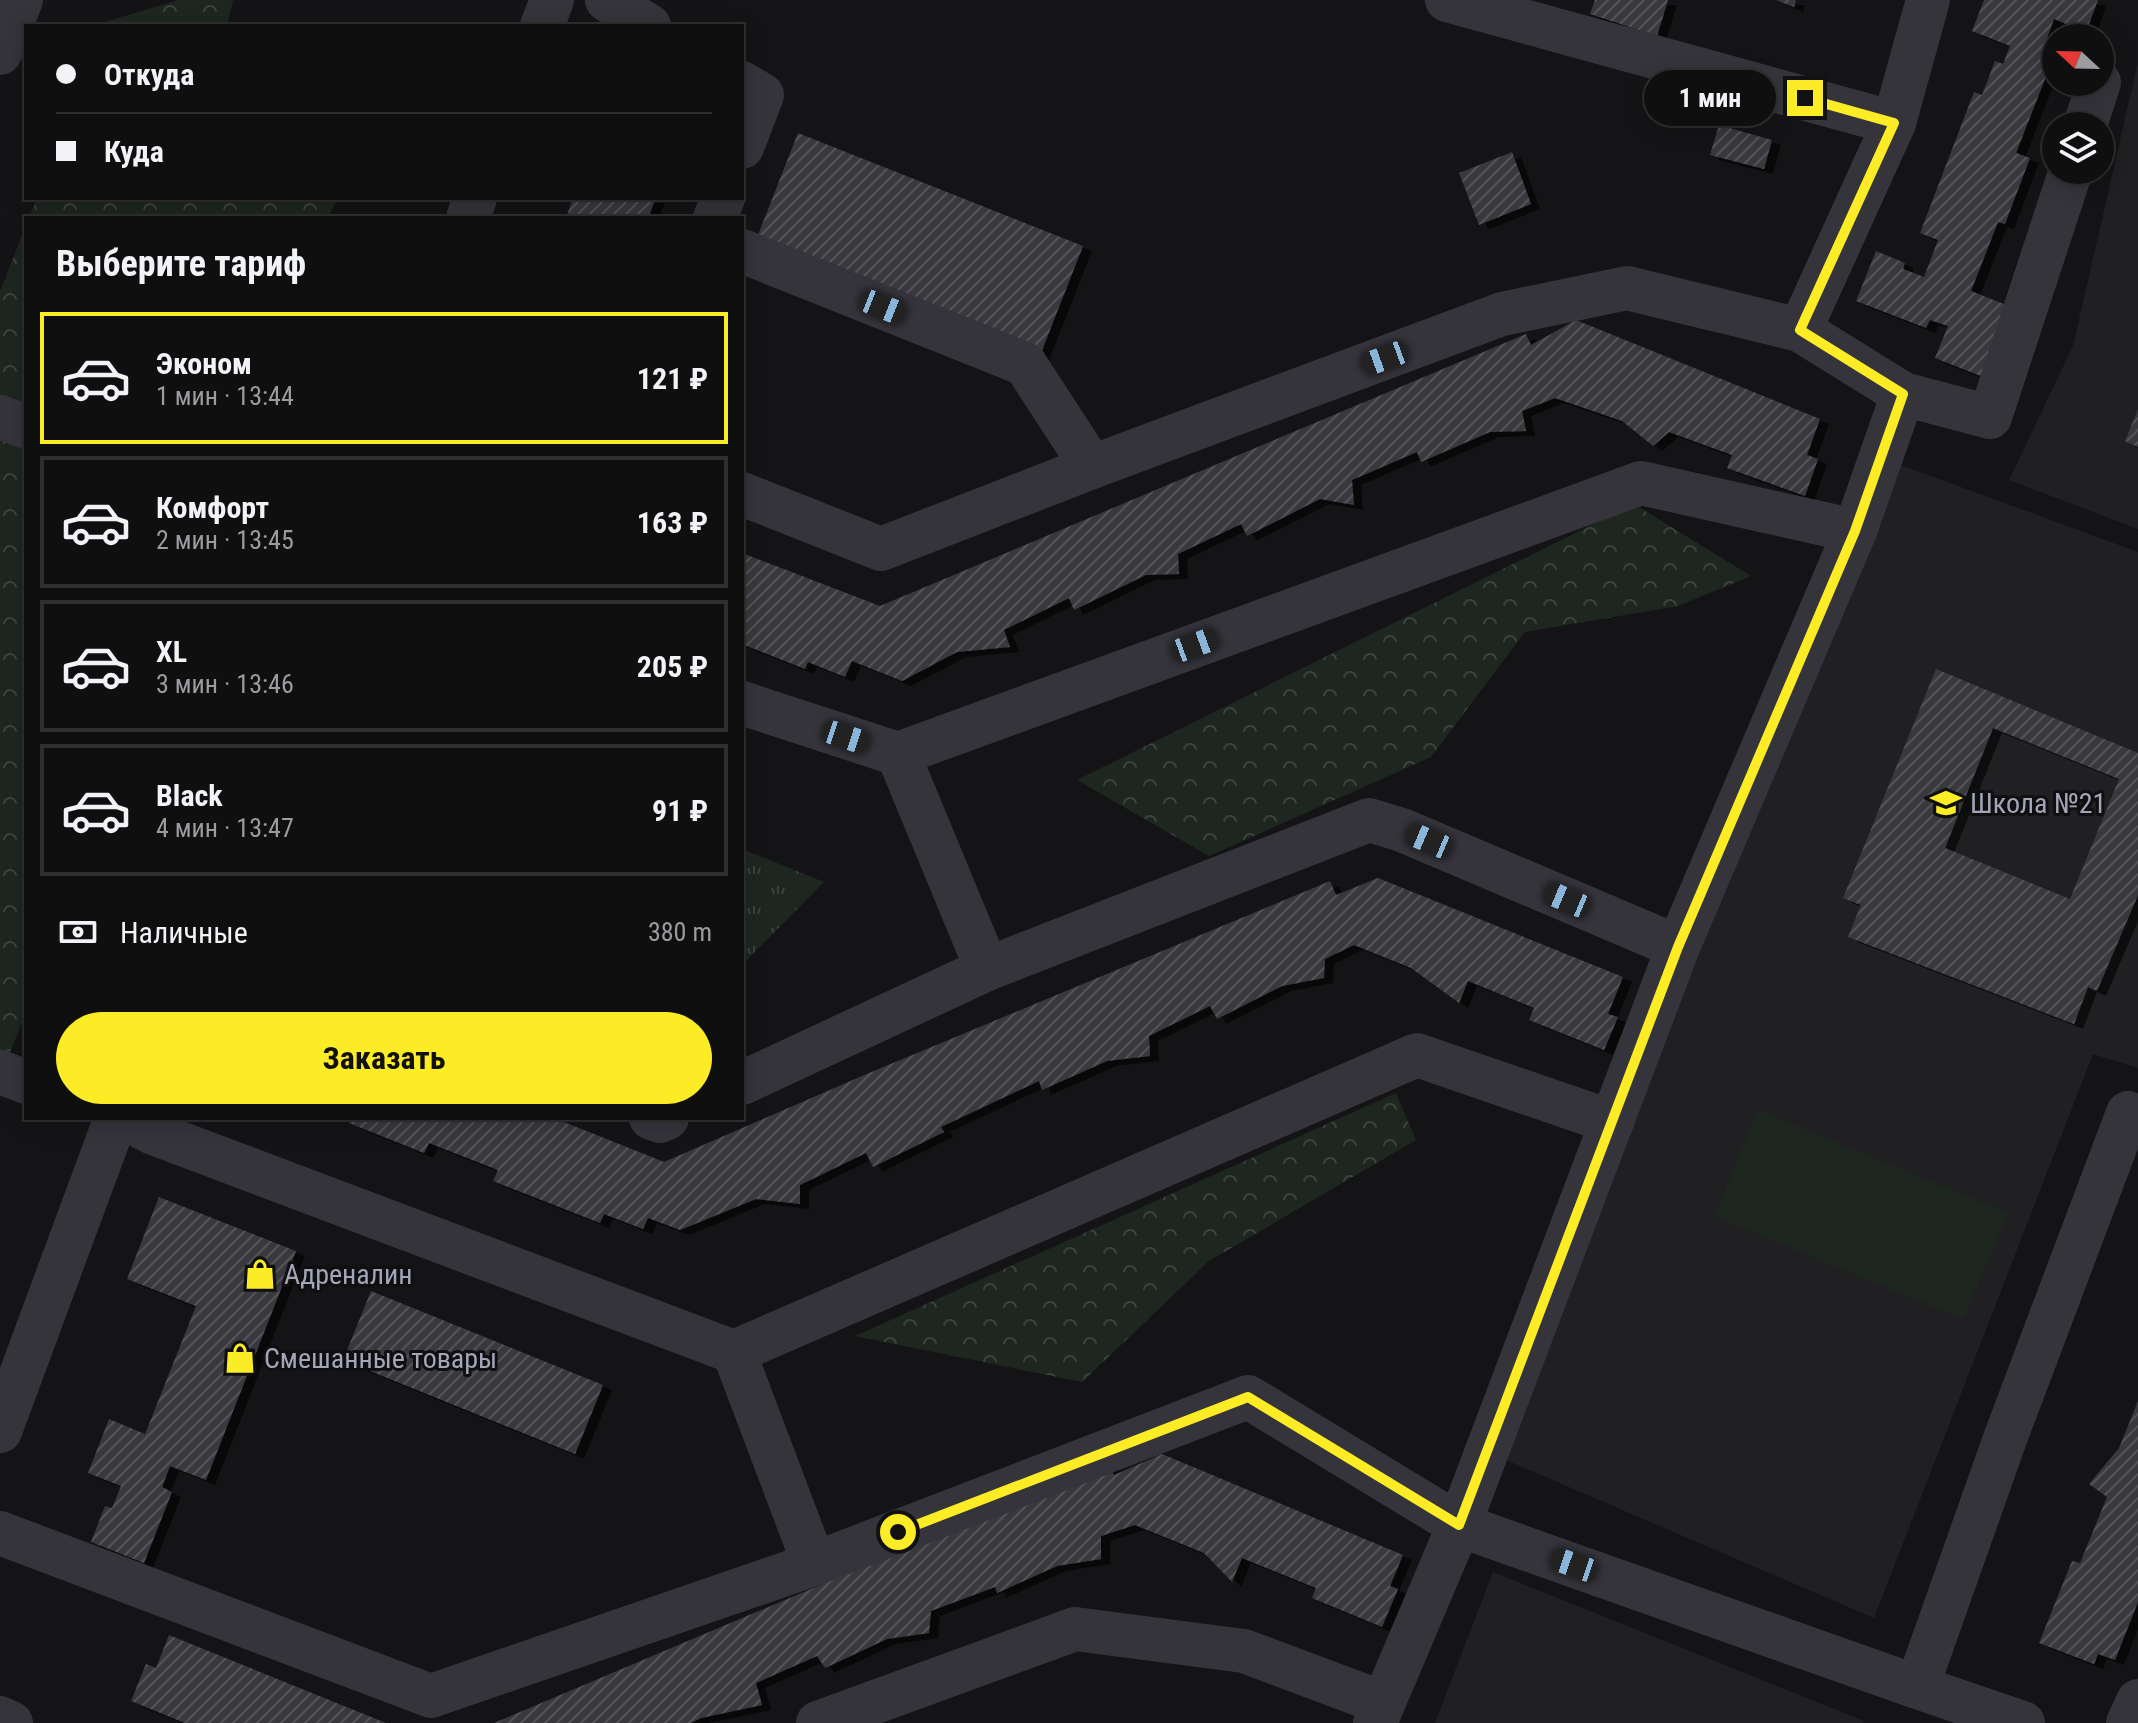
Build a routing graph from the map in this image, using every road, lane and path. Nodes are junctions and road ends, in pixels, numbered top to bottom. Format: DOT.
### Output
graph roads {
  1 [pos="21,0"];
  2 [pos="552,0"];
  3 [pos="607,0"];
  4 [pos="1447,0"];
  5 [pos="1928,0"];
  6 [pos="543,24"];
  7 [pos="646,24"];
  8 [pos="0,53"];
  9 [pos="744,84"];
  10 [pos="1894,123"];
  11 [pos="744,142"];
  12 [pos="2066,184"];
  13 [pos="744,252"];
  14 [pos="1800,330"];
  15 [pos="1903,394"];
  16 [pos="0,417"];
  17 [pos="24,426"];
  18 [pos="1092,467"];
  19 [pos="744,495"];
  20 [pos="1855,531"];
  21 [pos="744,704"];
  22 [pos="898,754"];
  23 [pos="1678,947"];
  24 [pos="987,969"];
  25 [pos="0,1072"];
  26 [pos="24,1081"];
  27 [pos="744,1082"];
  28 [pos="2138,1117"];
  29 [pos="115,1120"];
  30 [pos="128,1120"];
  31 [pos="1612,1122"];
  32 [pos="734,1352"];
  33 [pos="0,1431"];
  34 [pos="1459,1525"];
  35 [pos="0,1533"];
  36 [pos="814,1564"];
  37 [pos="1917,1687"];
  38 [pos="2138,1701"];
  39 [pos="1379,1713"];
  40 [pos="0,1718"];
  41 [pos="11,1723"];
  42 [pos="818,1723"];
  43 [pos="2023,1723"];
  44 [pos="2128,1723"];
  1 -- 8 [label="street"];
  2 -- 6 [label="street"];
  3 -- 7 [label="street"];
  4 -- 10 [label="street"];
  5 -- 10 [label="street"];
  9 -- 11 [label="street"];
  10 -- 14 [label="street"];
  12 -- 15 [label="street"];
  13 -- 18 [label="street"];
  14 -- 15 [label="street"];
  14 -- 18 [label="street"];
  15 -- 20 [label="street"];
  16 -- 17 [label="street"];
  18 -- 19 [label="street"];
  20 -- 22 [label="street"];
  20 -- 23 [label="street"];
  21 -- 22 [label="street"];
  22 -- 24 [label="street"];
  23 -- 24 [label="street"];
  23 -- 31 [label="street"];
  24 -- 27 [label="street"];
  25 -- 26 [label="street"];
  28 -- 37 [label="street"];
  29 -- 33 [label="street"];
  30 -- 32 [label="street"];
  31 -- 32 [label="street"];
  31 -- 34 [label="street"];
  32 -- 36 [label="street"];
  34 -- 36 [label="street"];
  34 -- 37 [label="street"];
  34 -- 39 [label="street"];
  35 -- 36 [label="street"];
  37 -- 43 [label="street"];
  38 -- 44 [label="street"];
  39 -- 42 [label="street"];
  40 -- 41 [label="street"];
}
